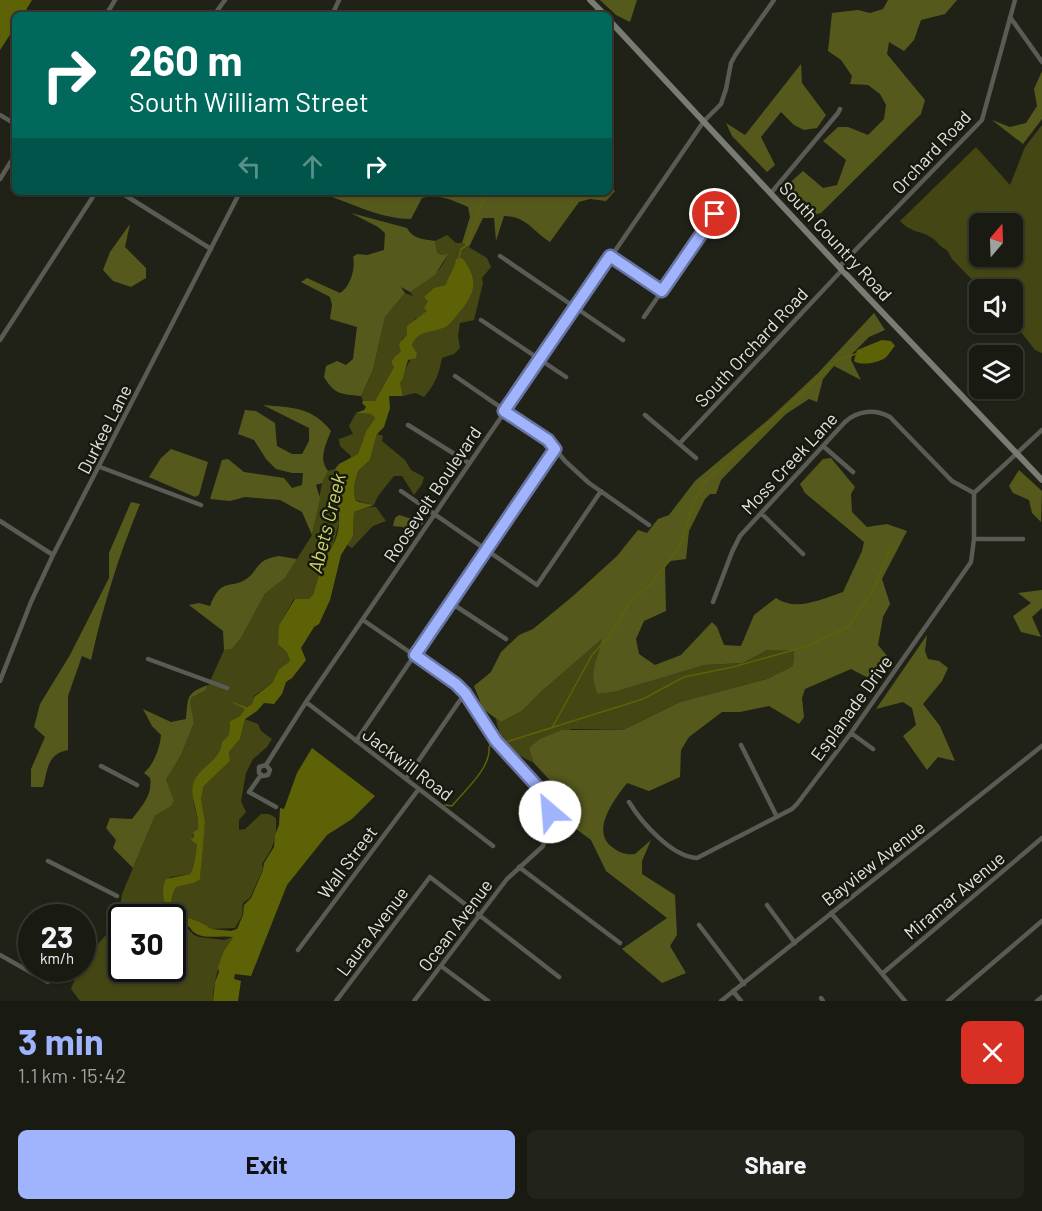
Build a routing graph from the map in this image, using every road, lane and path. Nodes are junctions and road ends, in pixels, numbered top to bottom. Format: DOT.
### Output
graph roads {
  1 [pos="590,0"];
  2 [pos="774,0"];
  3 [pos="1015,0"];
  4 [pos="602,12"];
  5 [pos="1010,17"];
  6 [pos="612,23"];
  7 [pos="1042,62"];
  8 [pos="840,109"];
  9 [pos="704,121"];
  10 [pos="12,160"];
  11 [pos="0,179"];
  12 [pos="771,193"];
  13 [pos="94,195"];
  14 [pos="125,195"];
  15 [pos="238,195"];
  16 [pos="728,195"];
  17 [pos="211,249"];
  18 [pos="500,256"];
  19 [pos="610,256"];
  20 [pos="841,269"];
  21 [pos="662,291"];
  22 [pos="576,307"];
  23 [pos="644,317"];
  24 [pos="481,320"];
  25 [pos="0,340"];
  26 [pos="623,340"];
  27 [pos="540,359"];
  28 [pos="454,376"];
  29 [pos="566,377"];
  30 [pos="504,411"];
  31 [pos="645,415"];
  32 [pos="408,425"];
  33 [pos="1042,430"];
  34 [pos="680,443"];
  35 [pos="823,446"];
  36 [pos="555,449"];
  37 [pos="1017,454"];
  38 [pos="696,458"];
  39 [pos="469,463"];
  40 [pos="100,467"];
  41 [pos="853,472"];
  42 [pos="1042,480"];
  43 [pos="401,491"];
  44 [pos="601,491"];
  45 [pos="974,493"];
  46 [pos="201,505"];
  47 [pos="761,513"];
  48 [pos="434,514"];
  49 [pos="0,521"];
  50 [pos="649,525"];
  51 [pos="974,539"];
  52 [pos="1023,539"];
  53 [pos="485,550"];
  54 [pos="803,554"];
  55 [pos="53,555"];
  56 [pos="451,603"];
  57 [pos="713,603"];
  58 [pos="363,620"];
  59 [pos="506,639"];
  60 [pos="415,655"];
  61 [pos="148,659"];
  62 [pos="0,681"];
  63 [pos="227,688"];
  64 [pos="465,693"];
  65 [pos="306,702"];
  66 [pos="850,733"];
  67 [pos="356,741"];
  68 [pos="741,745"];
  69 [pos="1042,746"];
  70 [pos="873,749"];
  71 [pos="266,765"];
  72 [pos="101,766"];
  73 [pos="261,775"];
  74 [pos="406,778"];
  75 [pos="137,785"];
  76 [pos="418,790"];
  77 [pos="629,802"];
  78 [pos="276,807"];
  79 [pos="777,817"];
  80 [pos="1042,838"];
  81 [pos="494,846"];
  82 [pos="48,861"];
  83 [pos="519,867"];
  84 [pos="117,896"];
  85 [pos="767,905"];
  86 [pos="831,913"];
  87 [pos="481,915"];
  88 [pos="1042,921"];
  89 [pos="699,925"];
  90 [pos="620,943"];
  91 [pos="795,943"];
  92 [pos="298,950"];
  93 [pos="0,956"];
  94 [pos="18,966"];
  95 [pos="441,966"];
  96 [pos="883,973"];
  97 [pos="559,976"];
  98 [pos="744,984"];
  99 [pos="733,991"];
  100 [pos="1042,997"];
  101 [pos="336,1001"];
  102 [pos="414,1001"];
  103 [pos="488,1001"];
  104 [pos="721,1001"];
  105 [pos="741,1001"];
  106 [pos="905,1001"];
  107 [pos="948,1001"];
  108 [pos="1037,1001"];
  1 -- 4 [label="main road"];
  2 -- 9 [label="street, Roosevelt Boulevard"];
  3 -- 5 [label="street, Orchard Road"];
  5 -- 7 [label="street"];
  5 -- 20 [label="street, Orchard Road"];
  6 -- 9 [label="main road, South Country Road"];
  8 -- 12 [label="street"];
  9 -- 12 [label="main road, South Country Road"];
  9 -- 19 [label="street, Roosevelt Boulevard"];
  10 -- 11 [label="street"];
  12 -- 20 [label="main road, South Country Road"];
  13 -- 25 [label="street"];
  14 -- 17 [label="street"];
  15 -- 17 [label="street, Durkee Lane"];
  16 -- 21 [label="street"];
  17 -- 40 [label="street, Durkee Lane"];
  18 -- 22 [label="street"];
  19 -- 21 [label="street"];
  19 -- 22 [label="street, Roosevelt Boulevard"];
  20 -- 34 [label="street, South Orchard Road"];
  20 -- 37 [label="main road, South Country Road"];
  21 -- 23 [label="street"];
  22 -- 26 [label="street"];
  22 -- 27 [label="street, Roosevelt Boulevard"];
  24 -- 27 [label="street"];
  27 -- 29 [label="street"];
  27 -- 30 [label="street, Roosevelt Boulevard"];
  28 -- 30 [label="street"];
  30 -- 36 [label="street"];
  30 -- 39 [label="street, Roosevelt Boulevard"];
  31 -- 34 [label="street"];
  32 -- 39 [label="street"];
  33 -- 37 [label="street"];
  34 -- 38 [label="street"];
  35 -- 41 [label="street"];
  35 -- 45 [label="street, Moss Creek Lane"];
  35 -- 47 [label="street, Moss Creek Lane"];
  36 -- 44 [label="street"];
  36 -- 53 [label="street"];
  37 -- 42 [label="main road, South Country Road"];
  37 -- 45 [label="street"];
  39 -- 48 [label="street, Roosevelt Boulevard"];
  40 -- 46 [label="street"];
  40 -- 55 [label="street, Durkee Lane"];
  43 -- 48 [label="street"];
  44 -- 50 [label="street"];
  44 -- 53 [label="street"];
  45 -- 51 [label="street, Esplanade Drive"];
  47 -- 54 [label="street"];
  47 -- 57 [label="street, Moss Creek Lane"];
  48 -- 53 [label="street"];
  48 -- 58 [label="street, Roosevelt Boulevard"];
  49 -- 55 [label="street"];
  51 -- 52 [label="street"];
  51 -- 66 [label="street, Esplanade Drive"];
  53 -- 56 [label="street"];
  55 -- 62 [label="street, Durkee Lane"];
  56 -- 59 [label="street"];
  56 -- 60 [label="street"];
  58 -- 60 [label="street, Ocean Avenue"];
  58 -- 65 [label="street, Roosevelt Boulevard"];
  60 -- 64 [label="street, Ocean Avenue"];
  60 -- 67 [label="street"];
  61 -- 63 [label="street"];
  64 -- 74 [label="street"];
  64 -- 83 [label="street, Ocean Avenue"];
  65 -- 67 [label="street, Jackwill Road"];
  65 -- 71 [label="street, Roosevelt Boulevard"];
  66 -- 70 [label="street"];
  66 -- 79 [label="street, Esplanade Drive"];
  67 -- 74 [label="street, Jackwill Road"];
  68 -- 79 [label="street"];
  69 -- 86 [label="street, Bayview Avenue"];
  71 -- 73 [label="street, Roosevelt Boulevard"];
  71 -- 73 [label="street, Roosevelt Boulevard"];
  72 -- 75 [label="street"];
  73 -- 78 [label="street, Roosevelt Boulevard"];
  74 -- 76 [label="street, Jackwill Road"];
  76 -- 81 [label="street, Jackwill Road"];
  76 -- 92 [label="street, Wall Street"];
  77 -- 79 [label="street, Esplanade Drive"];
  80 -- 96 [label="street, Miramar Avenue"];
  82 -- 84 [label="street"];
  83 -- 87 [label="street, Ocean Avenue"];
  83 -- 90 [label="street"];
  85 -- 91 [label="street"];
  86 -- 91 [label="street, Bayview Avenue"];
  86 -- 96 [label="street"];
  87 -- 95 [label="street, Ocean Avenue"];
  87 -- 97 [label="street"];
  87 -- 101 [label="street, Laura Avenue"];
  88 -- 107 [label="street"];
  89 -- 98 [label="street"];
  91 -- 98 [label="street, Bayview Avenue"];
  93 -- 94 [label="street"];
  95 -- 102 [label="street, Ocean Avenue"];
  95 -- 103 [label="street"];
  96 -- 106 [label="street"];
  98 -- 99 [label="street, Bayview Avenue"];
  99 -- 104 [label="street, Bayview Avenue"];
  99 -- 105 [label="street"];
  100 -- 108 [label="street"];
}
